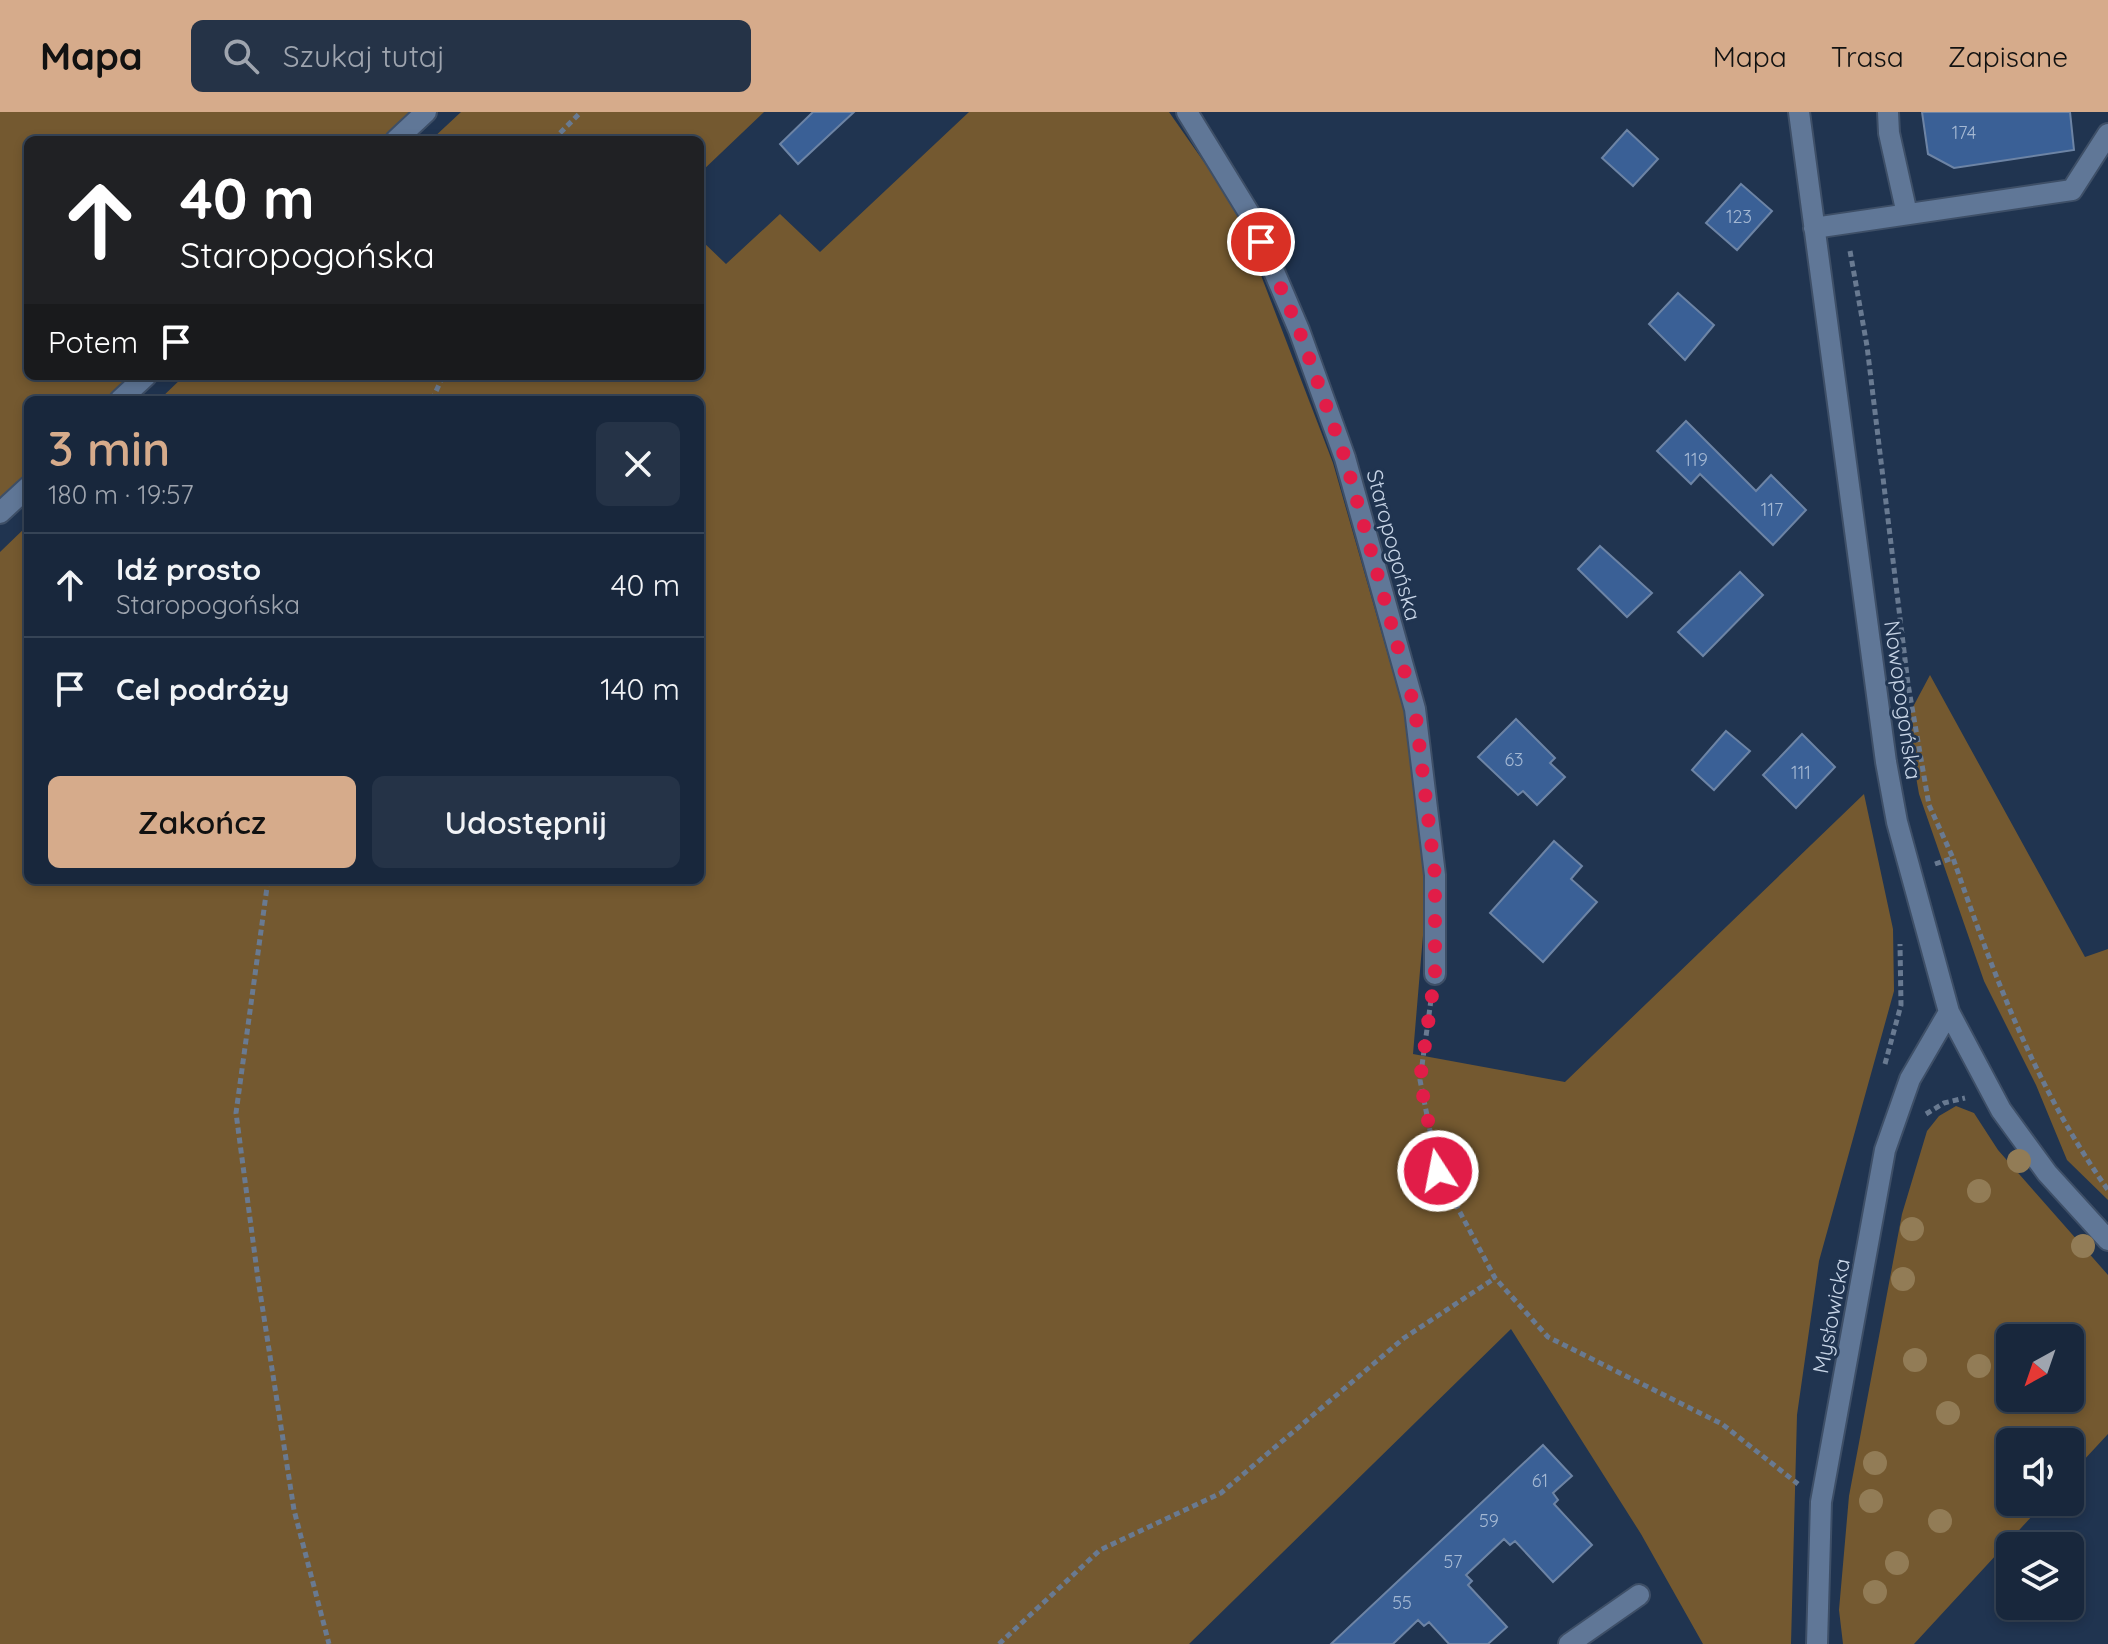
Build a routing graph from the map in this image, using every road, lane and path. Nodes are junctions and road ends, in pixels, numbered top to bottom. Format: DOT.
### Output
graph roads {
  1 [pos="426,112"];
  2 [pos="581,112"];
  3 [pos="1187,112"];
  4 [pos="1799,112"];
  5 [pos="1888,112"];
  6 [pos="2108,134"];
  7 [pos="400,136"];
  8 [pos="557,136"];
  9 [pos="1907,214"];
  10 [pos="1845,223"];
  11 [pos="1814,228"];
  12 [pos="142,380"];
  13 [pos="124,396"];
  14 [pos="24,491"];
  15 [pos="0,513"];
  16 [pos="1953,858"];
  17 [pos="1911,873"];
  18 [pos="267,884"];
  19 [pos="1899,936"];
  20 [pos="1435,974"];
  21 [pos="1949,1012"];
  22 [pos="1881,1075"];
  23 [pos="1974,1102"];
  24 [pos="1920,1126"];
  25 [pos="2108,1190"];
  26 [pos="2108,1240"];
  27 [pos="1495,1278"];
  28 [pos="1821,1502"];
  29 [pos="1639,1595"];
  30 [pos="329,1644"];
  31 [pos="999,1644"];
  32 [pos="1569,1644"];
  33 [pos="1817,1644"];
  1 -- 7 [label="street"];
  2 -- 8 [label="path"];
  3 -- 20 [label="street, Staropogońska"];
  4 -- 11 [label="street, Nowopogońska"];
  5 -- 9 [label="street"];
  6 -- 9 [label="street"];
  9 -- 10 [label="street"];
  10 -- 11 [label="street"];
  10 -- 16 [label="path"];
  11 -- 17 [label="street, Nowopogońska"];
  12 -- 13 [label="street"];
  14 -- 15 [label="street"];
  16 -- 17 [label="path"];
  16 -- 25 [label="path"];
  17 -- 21 [label="street, Nowopogońska"];
  18 -- 30 [label="path"];
  19 -- 22 [label="path"];
  20 -- 27 [label="path"];
  21 -- 26 [label="street, Nowopogońska"];
  21 -- 28 [label="street, Mysłowicka"];
  23 -- 24 [label="path"];
  27 -- 28 [label="path"];
  27 -- 31 [label="path"];
  28 -- 33 [label="street, Mysłowicka"];
  29 -- 32 [label="street"];
}
